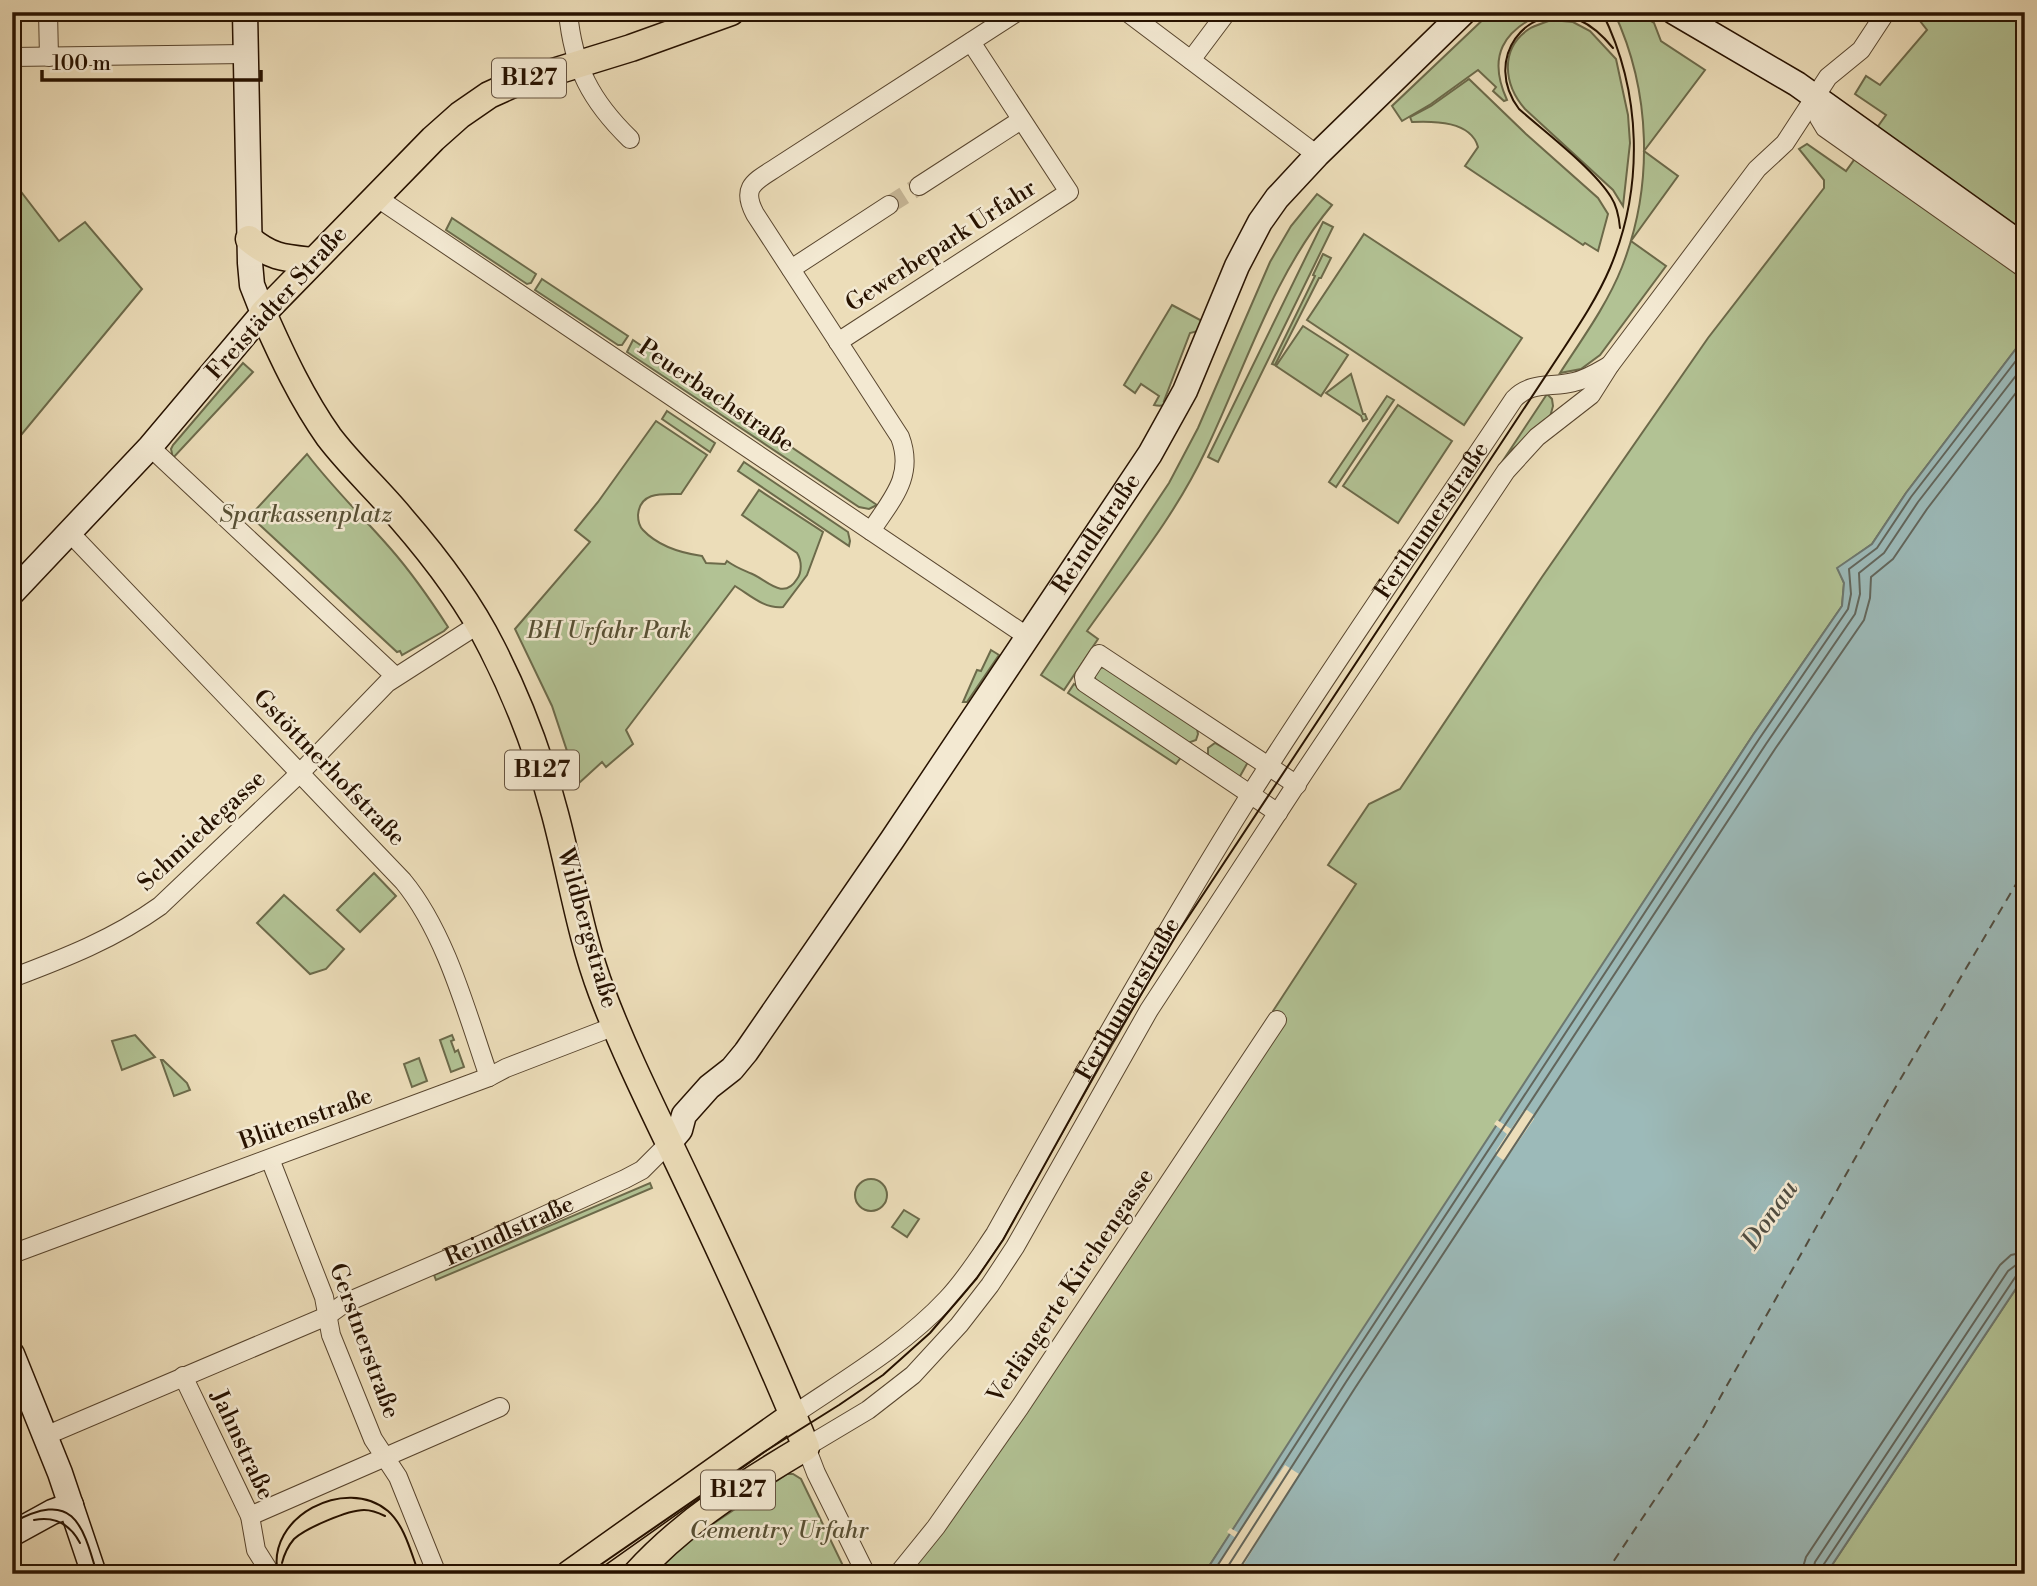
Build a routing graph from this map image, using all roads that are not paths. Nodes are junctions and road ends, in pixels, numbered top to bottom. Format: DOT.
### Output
graph roads {
  1 [pos="48,12"];
  2 [pos="245,12"];
  3 [pos="568,12"];
  4 [pos="731,12"];
  5 [pos="1017,12"];
  6 [pos="1127,12"];
  7 [pos="1227,12"];
  8 [pos="1464,12"];
  9 [pos="1886,12"];
  10 [pos="1675,13"];
  11 [pos="971,43"];
  12 [pos="245,54"];
  13 [pos="12,57"];
  14 [pos="49,57"];
  15 [pos="1191,60"];
  16 [pos="578,64"];
  17 [pos="1816,97"];
  18 [pos="1021,120"];
  19 [pos="630,139"];
  20 [pos="1865,144"];
  21 [pos="1317,155"];
  22 [pos="919,186"];
  23 [pos="376,197"];
  24 [pos="889,205"];
  25 [pos="249,239"];
  26 [pos="2025,247"];
  27 [pos="313,261"];
  28 [pos="2025,269"];
  29 [pos="791,270"];
  30 [pos="263,313"];
  31 [pos="838,342"];
  32 [pos="1610,365"];
  33 [pos="150,447"];
  34 [pos="871,531"];
  35 [pos="70,533"];
  36 [pos="12,593"];
  37 [pos="480,624"];
  38 [pos="1028,637"];
  39 [pos="395,676"];
  40 [pos="1213,730"];
  41 [pos="1195,757"];
  42 [pos="1268,767"];
  43 [pos="300,773"];
  44 [pos="1297,785"];
  45 [pos="1251,794"];
  46 [pos="1278,813"];
  47 [pos="12,978"];
  48 [pos="1277,1020"];
  49 [pos="615,1026"];
  50 [pos="489,1077"];
  51 [pos="674,1137"];
  52 [pos="270,1159"];
  53 [pos="12,1254"];
  54 [pos="327,1316"];
  55 [pos="12,1354"];
  56 [pos="183,1376"];
  57 [pos="500,1407"];
  58 [pos="793,1415"];
  59 [pos="45,1436"];
  60 [pos="806,1447"];
  61 [pos="384,1455"];
  62 [pos="71,1505"];
  63 [pos="250,1516"];
  64 [pos="12,1534"];
  65 [pos="577,1572"];
  66 [pos="94,1574"];
  67 [pos="271,1574"];
  68 [pos="437,1574"];
  69 [pos="636,1574"];
  70 [pos="866,1574"];
  71 [pos="898,1574"];
  1 -- 14 [label="street"];
  2 -- 12 [label="street"];
  3 -- 16 [label="street"];
  4 -- 16 [label="main road, Freistädter Straße / B127"];
  5 -- 11 [label="street"];
  6 -- 15 [label="street"];
  7 -- 15 [label="street"];
  8 -- 21 [label="street, Reindlstraße"];
  9 -- 17 [label="street, Ferihumerstraße"];
  10 -- 17 [label="street"];
  11 -- 18 [label="street, Gewerbepark Urfahr"];
  11 -- 29 [label="street, Gewerbepark Urfahr"];
  12 -- 14 [label="street"];
  12 -- 25 [label="street"];
  13 -- 14 [label="street"];
  15 -- 21 [label="street"];
  16 -- 19 [label="street"];
  16 -- 23 [label="main road, Freistädter Straße / B127"];
  17 -- 20 [label="street"];
  17 -- 32 [label="street, Ferihumerstraße"];
  18 -- 22 [label="street"];
  18 -- 31 [label="street, Gewerbepark Urfahr"];
  20 -- 26 [label="street"];
  20 -- 28 [label="street"];
  21 -- 38 [label="street, Reindlstraße"];
  23 -- 27 [label="main road, Freistädter Straße / B127"];
  23 -- 34 [label="street, Peuerbachstraße"];
  24 -- 29 [label="street"];
  25 -- 27 [label="main road"];
  25 -- 30 [label="street"];
  27 -- 30 [label="main road, Freistädter Straße / B127"];
  29 -- 31 [label="street, Gewerbepark Urfahr"];
  30 -- 33 [label="street, Freistädter Straße"];
  30 -- 37 [label="main road, Wildbergstraße / B127"];
  31 -- 34 [label="street, Gewerbepark Urfahr"];
  32 -- 42 [label="street, Ferihumerstraße"];
  32 -- 44 [label="street, Ferihumerstraße"];
  33 -- 35 [label="street, Freistädter Straße"];
  33 -- 39 [label="street"];
  34 -- 38 [label="street, Peuerbachstraße"];
  35 -- 36 [label="street, Freistädter Straße"];
  35 -- 43 [label="street, Gstöttnerhofstraße"];
  37 -- 39 [label="street"];
  37 -- 49 [label="main road, Wildbergstraße / B127"];
  38 -- 51 [label="street, Reindlstraße"];
  39 -- 43 [label="street, Schmiedegasse"];
  40 -- 41 [label="street"];
  40 -- 41 [label="street"];
  40 -- 42 [label="street"];
  41 -- 45 [label="street"];
  42 -- 44 [label="street"];
  42 -- 45 [label="street, Ferihumerstraße"];
  43 -- 47 [label="street, Schmiedegasse"];
  43 -- 50 [label="street, Gstöttnerhofstraße"];
  44 -- 46 [label="street, Ferihumerstraße"];
  45 -- 46 [label="street"];
  45 -- 58 [label="street, Ferihumerstraße"];
  46 -- 60 [label="street, Ferihumerstraße"];
  48 -- 71 [label="street, Verlängerte Kirchengasse"];
  49 -- 50 [label="street, Blütenstraße"];
  49 -- 51 [label="main road, Wildbergstraße / B127"];
  50 -- 52 [label="street, Blütenstraße"];
  51 -- 54 [label="street, Reindlstraße"];
  51 -- 58 [label="main road, Wildbergstraße / B127"];
  52 -- 53 [label="street, Blütenstraße"];
  52 -- 54 [label="street, Gerstnerstraße"];
  54 -- 56 [label="street, Reindlstraße"];
  54 -- 61 [label="street, Gerstnerstraße"];
  55 -- 59 [label="street"];
  56 -- 59 [label="street, Reindlstraße"];
  56 -- 63 [label="street, Jahnstraße"];
  57 -- 61 [label="street"];
  58 -- 60 [label="main road, Wildbergstraße / B127"];
  58 -- 65 [label="main road, Ferihumerstraße / B127"];
  59 -- 62 [label="street"];
  60 -- 69 [label="main road, Ferihumerstraße / B127"];
  60 -- 70 [label="street, Wildbergstraße"];
  61 -- 63 [label="street"];
  61 -- 68 [label="street, Gerstnerstraße"];
  62 -- 64 [label="street"];
  62 -- 66 [label="street"];
  63 -- 67 [label="street, Jahnstraße"];
}
